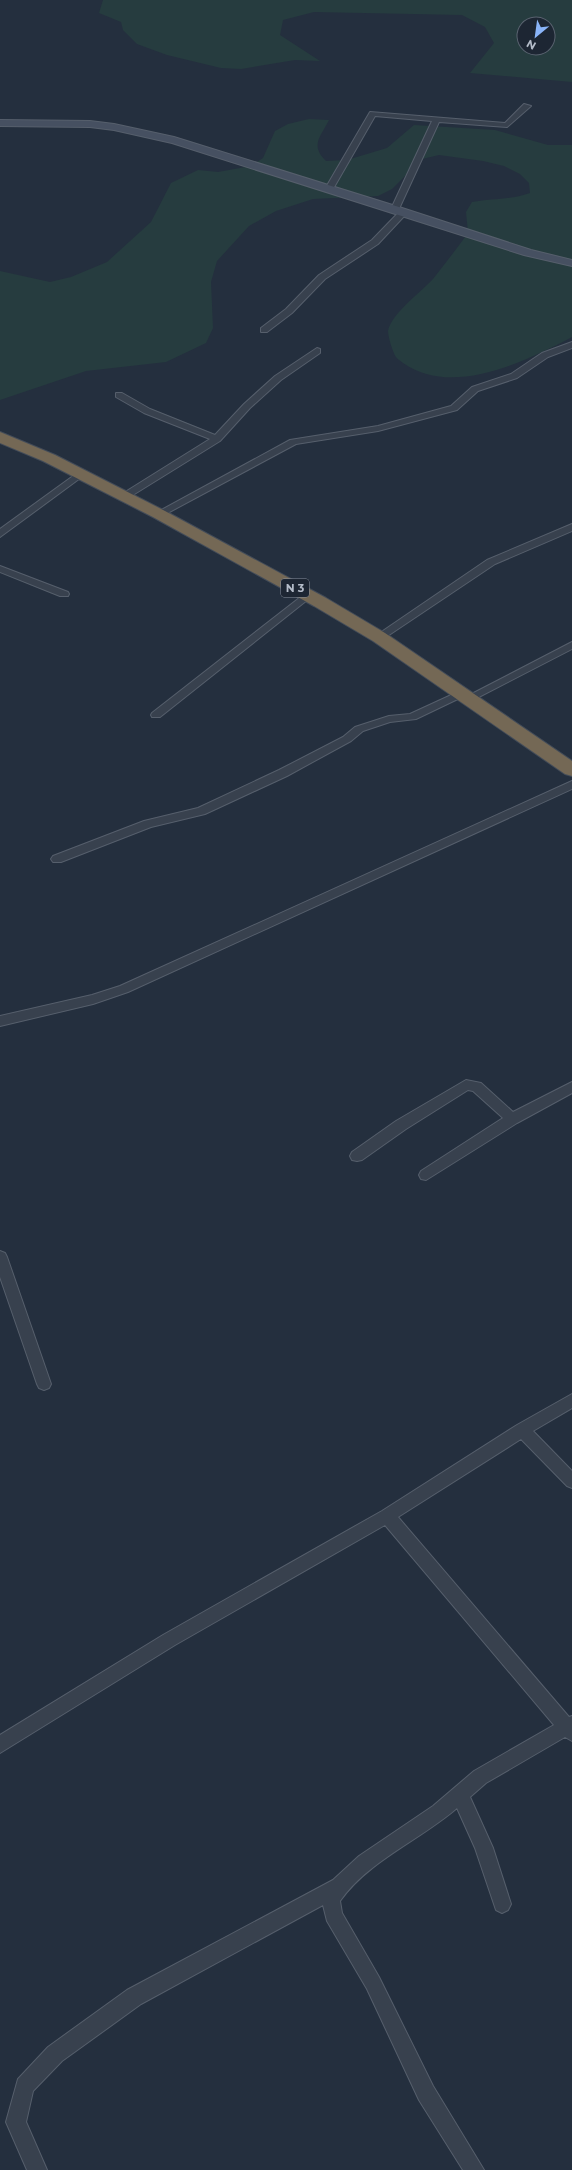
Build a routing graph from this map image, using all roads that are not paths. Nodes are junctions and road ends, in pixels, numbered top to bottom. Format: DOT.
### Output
graph roads {
  1 [pos="527,106"];
  2 [pos="437,119"];
  3 [pos="0,123"];
  4 [pos="329,190"];
  5 [pos="400,210"];
  6 [pos="572,263"];
  7 [pos="264,330"];
  8 [pos="572,344"];
  9 [pos="317,351"];
  10 [pos="119,395"];
  11 [pos="0,437"];
  12 [pos="216,438"];
  13 [pos="80,474"];
  14 [pos="125,496"];
  15 [pos="159,514"];
  16 [pos="572,527"];
  17 [pos="0,534"];
  18 [pos="0,569"];
  19 [pos="64,594"];
  20 [pos="307,595"];
  21 [pos="379,637"];
  22 [pos="572,645"];
  23 [pos="463,696"];
  24 [pos="156,715"];
  25 [pos="572,770"];
  26 [pos="572,785"];
  27 [pos="57,859"];
  28 [pos="0,1020"];
  29 [pos="572,1087"];
  30 [pos="512,1120"];
  31 [pos="357,1156"];
  32 [pos="426,1175"];
  33 [pos="0,1257"];
  34 [pos="44,1384"];
  35 [pos="572,1400"];
  36 [pos="522,1430"];
  37 [pos="572,1481"];
  38 [pos="387,1516"];
  39 [pos="570,1728"];
  40 [pos="0,1745"];
  41 [pos="459,1795"];
  42 [pos="340,1886"];
  43 [pos="502,1904"];
  44 [pos="37,2170"];
  45 [pos="474,2170"];
  1 -- 2 [label="street"];
  2 -- 4 [label="street"];
  2 -- 5 [label="street"];
  3 -- 4 [label="main road"];
  4 -- 5 [label="main road"];
  5 -- 6 [label="main road"];
  5 -- 7 [label="street"];
  8 -- 15 [label="street"];
  9 -- 12 [label="street"];
  10 -- 12 [label="street"];
  11 -- 13 [label="highway, N 3"];
  12 -- 14 [label="street"];
  13 -- 14 [label="highway, N 3"];
  13 -- 17 [label="street"];
  14 -- 15 [label="highway, N 3"];
  15 -- 20 [label="highway, N 3"];
  16 -- 21 [label="street"];
  18 -- 19 [label="street"];
  20 -- 21 [label="highway, N 3"];
  20 -- 24 [label="street"];
  21 -- 23 [label="highway, N 3"];
  22 -- 23 [label="street"];
  23 -- 25 [label="highway, N 3"];
  23 -- 27 [label="street"];
  26 -- 28 [label="street"];
  29 -- 30 [label="street"];
  30 -- 31 [label="street"];
  30 -- 32 [label="street"];
  33 -- 34 [label="street"];
  35 -- 36 [label="street"];
  36 -- 37 [label="street"];
  36 -- 38 [label="street"];
  38 -- 39 [label="street"];
  38 -- 40 [label="street"];
  39 -- 41 [label="street"];
  41 -- 42 [label="street"];
  41 -- 43 [label="street"];
  42 -- 44 [label="street"];
  42 -- 45 [label="street"];
}
